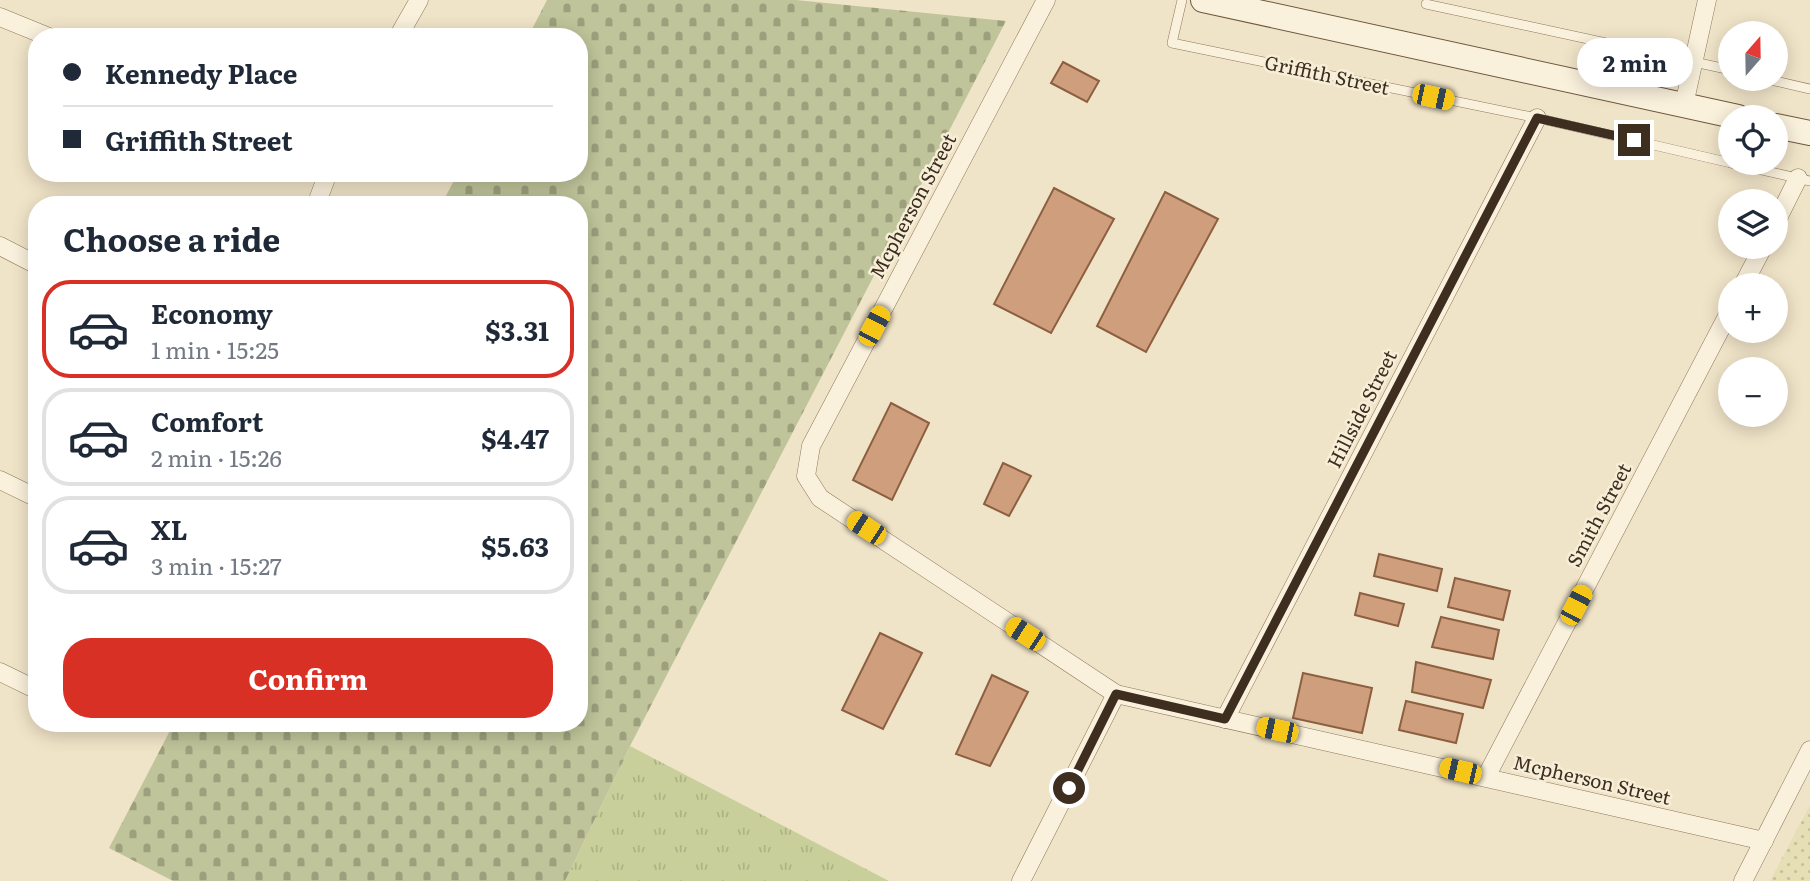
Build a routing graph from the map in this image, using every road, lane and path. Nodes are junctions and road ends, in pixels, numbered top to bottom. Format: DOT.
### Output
graph roads {
  1 [pos="1045,0"];
  2 [pos="1182,0"];
  3 [pos="1203,0"];
  4 [pos="1707,0"];
  5 [pos="1426,4"];
  6 [pos="415,5"];
  7 [pos="0,18"];
  8 [pos="403,28"];
  9 [pos="28,29"];
  10 [pos="1694,61"];
  11 [pos="1718,67"];
  12 [pos="1788,84"];
  13 [pos="1810,89"];
  14 [pos="1684,105"];
  15 [pos="1718,113"];
  16 [pos="1537,118"];
  17 [pos="1788,128"];
  18 [pos="1810,133"];
  19 [pos="1718,160"];
  20 [pos="1783,175"];
  21 [pos="1804,180"];
  22 [pos="1788,204"];
  23 [pos="0,246"];
  24 [pos="28,260"];
  25 [pos="1718,334"];
  26 [pos="0,480"];
  27 [pos="28,494"];
  28 [pos="0,672"];
  29 [pos="28,686"];
  30 [pos="1116,694"];
  31 [pos="1225,719"];
  32 [pos="1810,750"];
  33 [pos="1486,777"];
  34 [pos="1764,841"];
  35 [pos="1021,881"];
  36 [pos="1743,881"];
  1 -- 30 [label="street, Mcpherson Street"];
  2 -- 16 [label="lane, Griffith Street"];
  3 -- 14 [label="street"];
  4 -- 10 [label="street"];
  5 -- 10 [label="lane"];
  6 -- 8 [label="street"];
  7 -- 9 [label="street"];
  10 -- 11 [label="lane"];
  10 -- 14 [label="street"];
  12 -- 13 [label="lane"];
  14 -- 15 [label="street"];
  16 -- 19 [label="lane, Griffith Street"];
  16 -- 31 [label="street, Hillside Street"];
  17 -- 18 [label="street"];
  20 -- 21 [label="lane, Griffith Street"];
  21 -- 22 [label="street"];
  23 -- 24 [label="street"];
  25 -- 33 [label="street, Smith Street"];
  26 -- 27 [label="street"];
  28 -- 29 [label="street"];
  30 -- 31 [label="street, Mcpherson Street"];
  30 -- 35 [label="street"];
  31 -- 33 [label="street, Mcpherson Street"];
  32 -- 34 [label="street"];
  33 -- 34 [label="street, Mcpherson Street"];
  34 -- 36 [label="street"];
}
